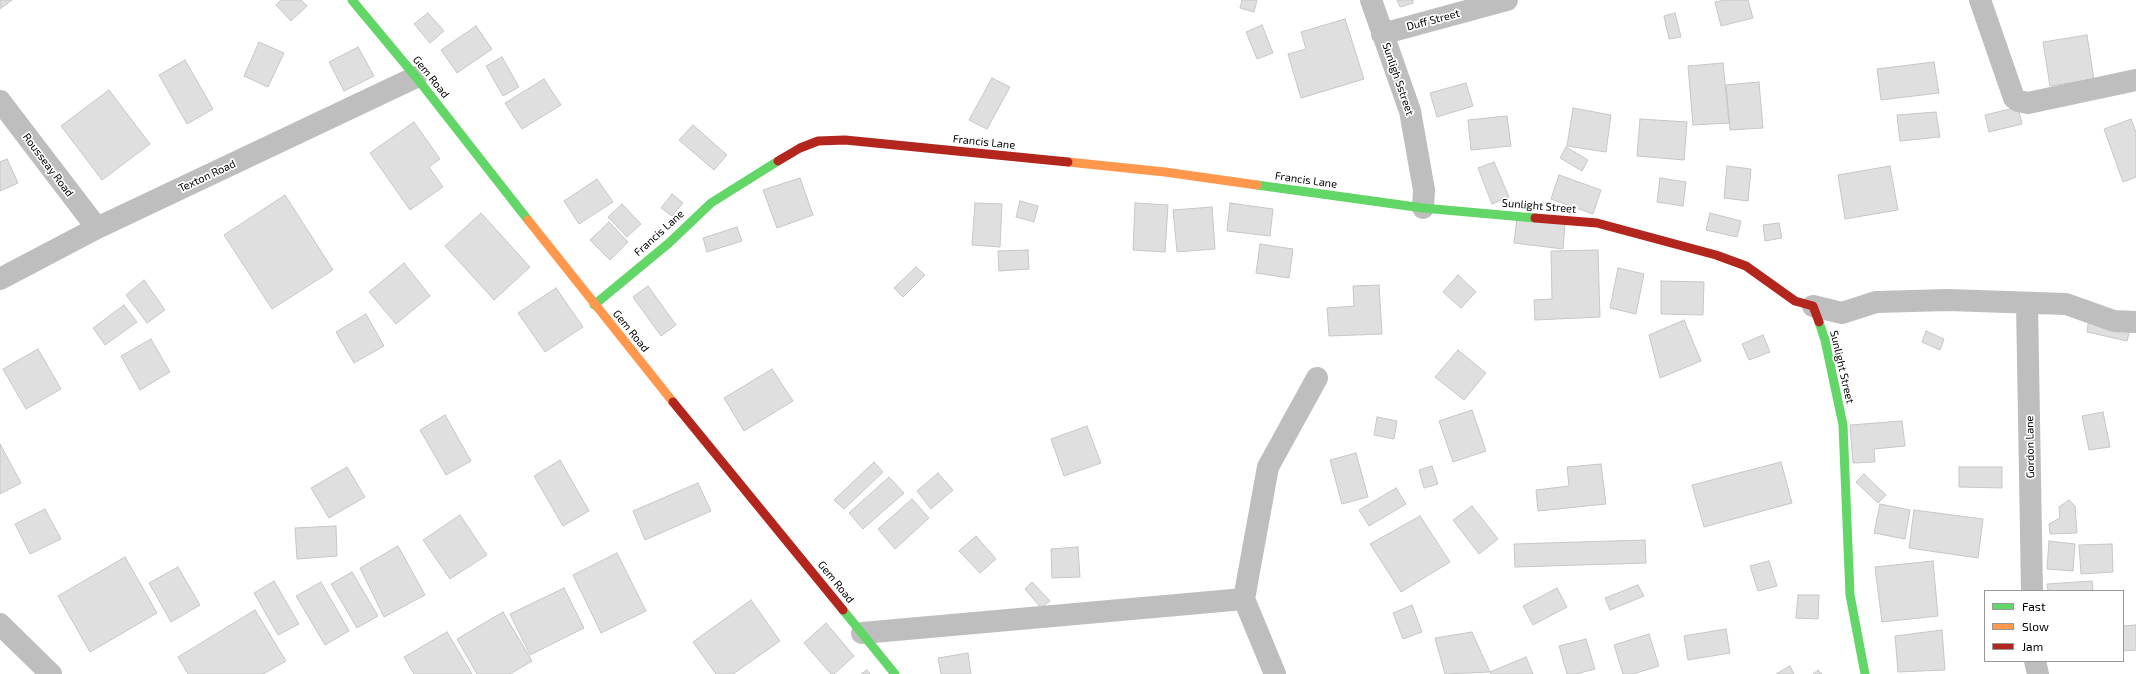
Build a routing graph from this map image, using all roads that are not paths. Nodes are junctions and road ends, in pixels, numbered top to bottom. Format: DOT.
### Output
graph roads {
  1 [pos="352,0"];
  2 [pos="1371,0"];
  3 [pos="1507,0"];
  4 [pos="1980,0"];
  5 [pos="1382,34"];
  6 [pos="416,77"];
  7 [pos="2136,80"];
  8 [pos="0,101"];
  9 [pos="1423,208"];
  10 [pos="97,228"];
  11 [pos="0,279"];
  12 [pos="2027,304"];
  13 [pos="594,305"];
  14 [pos="1813,306"];
  15 [pos="2136,322"];
  16 [pos="1317,378"];
  17 [pos="2032,590"];
  18 [pos="1244,600"];
  19 [pos="0,624"];
  20 [pos="862,633"];
  21 [pos="2035,662"];
  22 [pos="51,674"];
  23 [pos="896,674"];
  24 [pos="1275,674"];
  25 [pos="1865,674"];
  26 [pos="2038,674"];
  1 -- 6 [label="street, Gem Road"];
  2 -- 5 [label="street, Sunligh Sstreet"];
  3 -- 5 [label="street, Duff Street"];
  4 -- 7 [label="street"];
  5 -- 9 [label="street, Sunligh Sstreet"];
  6 -- 10 [label="street, Texton Road"];
  6 -- 13 [label="street, Gem Road"];
  8 -- 10 [label="street, Rousseay Road"];
  9 -- 13 [label="street, Francis Lane"];
  9 -- 14 [label="street, Sunlight Street"];
  10 -- 11 [label="street, Texton Road"];
  12 -- 14 [label="street"];
  12 -- 15 [label="street"];
  12 -- 17 [label="street, Gordon Lane"];
  13 -- 20 [label="street, Gem Road"];
  14 -- 25 [label="street, Sunlight Street"];
  16 -- 18 [label="street"];
  18 -- 20 [label="street"];
  18 -- 24 [label="street"];
  19 -- 22 [label="street"];
  20 -- 23 [label="street, Gem Road"];
  21 -- 26 [label="street"];
}
